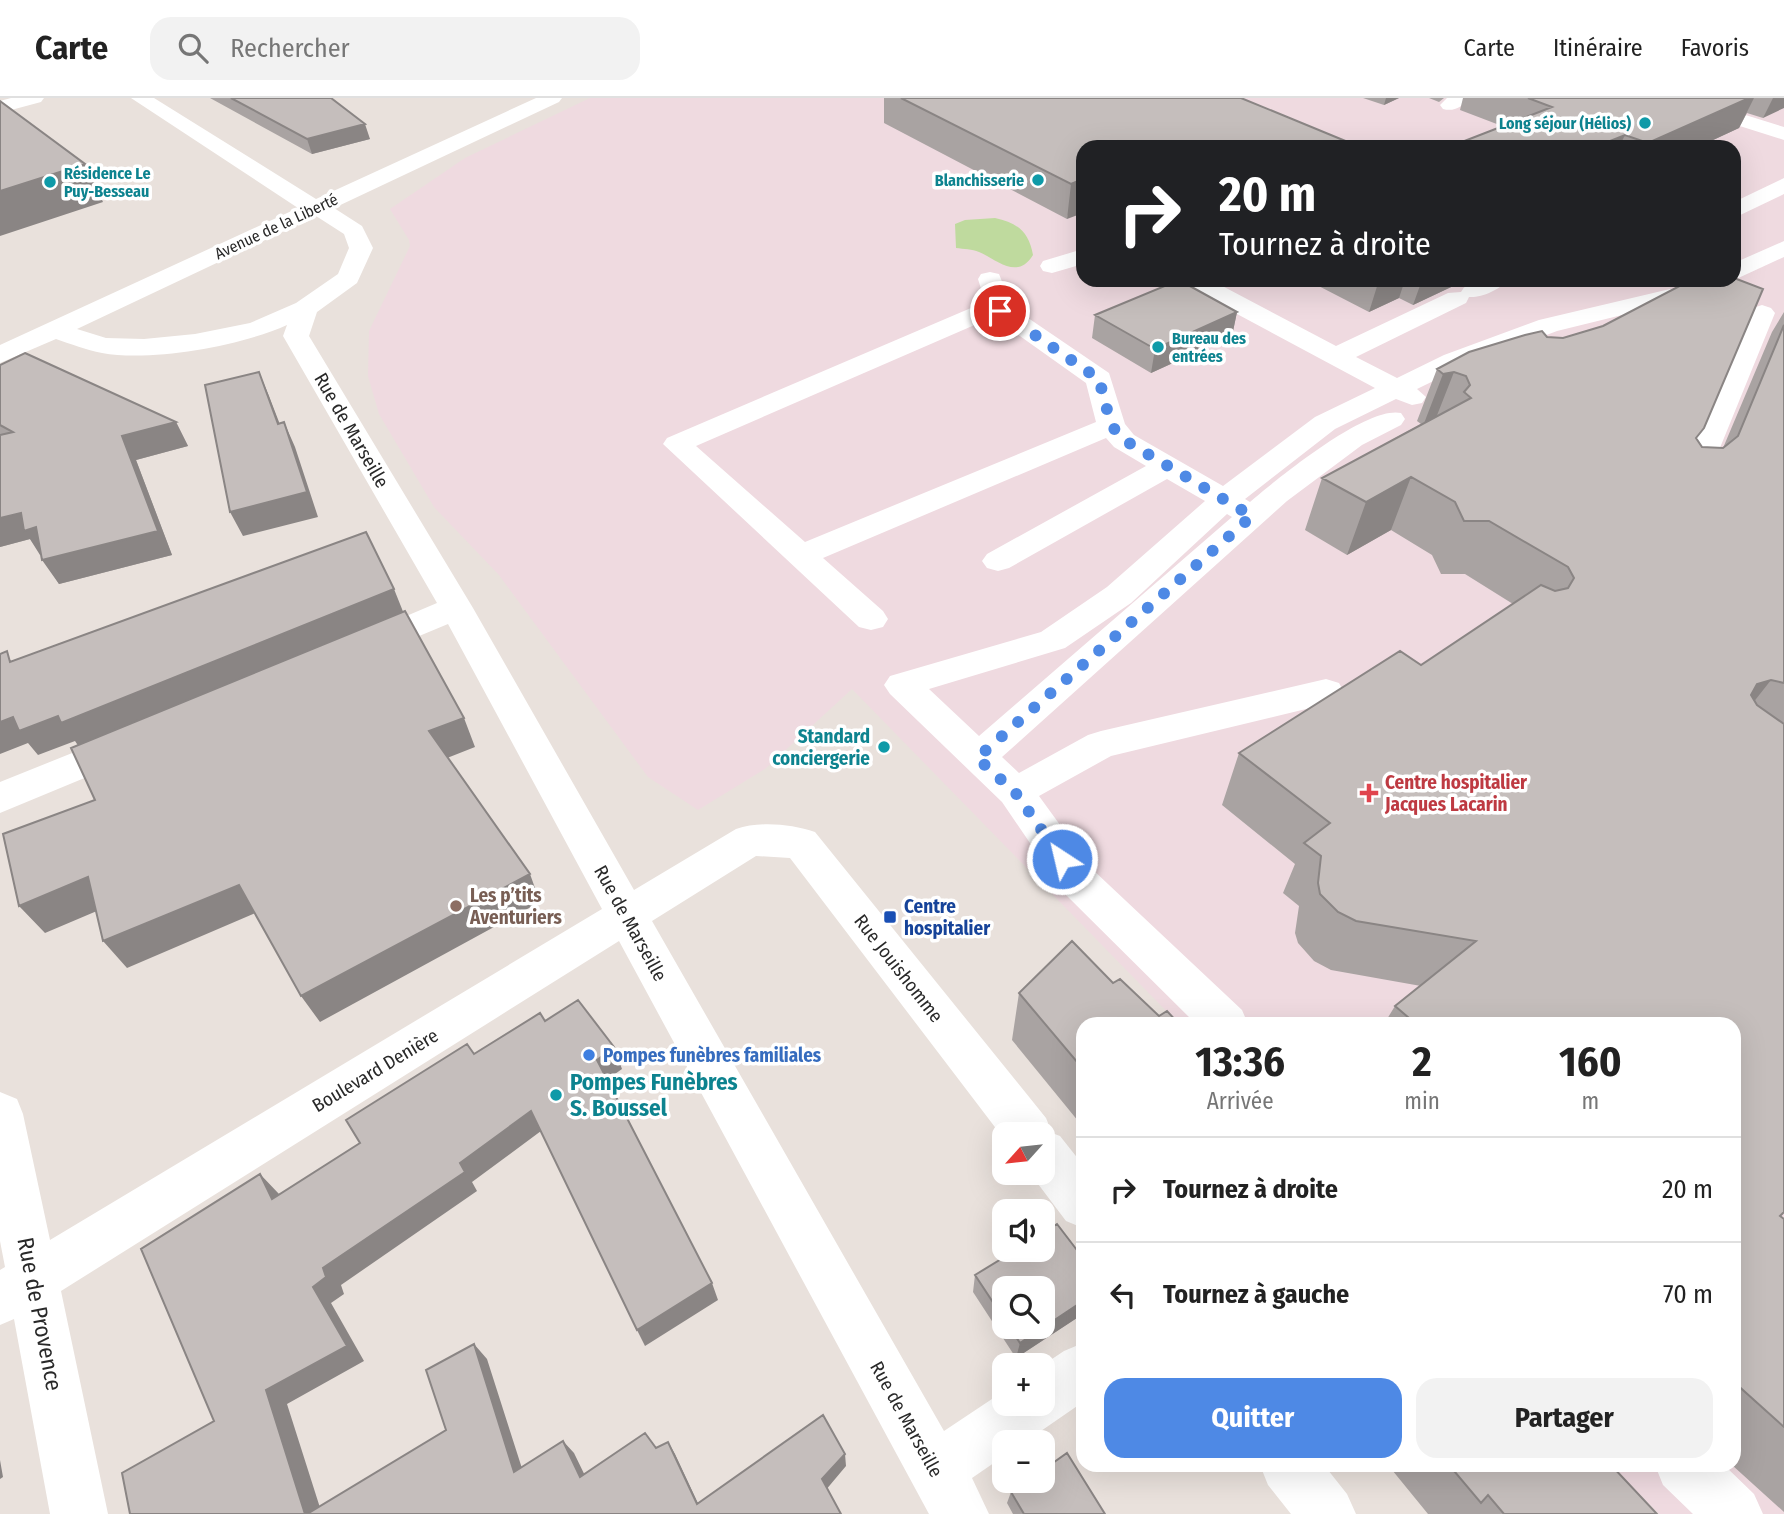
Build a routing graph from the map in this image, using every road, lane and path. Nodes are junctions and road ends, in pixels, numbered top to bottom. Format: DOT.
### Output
graph roads {
  1 [pos="34,98"];
  2 [pos="141,98"];
  3 [pos="552,98"];
  4 [pos="1671,98"];
  5 [pos="0,107"];
  6 [pos="1784,134"];
  7 [pos="1784,185"];
  8 [pos="1741,207"];
  9 [pos="314,209"];
  10 [pos="1784,248"];
  11 [pos="1076,258"];
  12 [pos="1052,266"];
  13 [pos="1741,270"];
  14 [pos="1205,287"];
  15 [pos="1481,287"];
  16 [pos="1688,291"];
  17 [pos="305,308"];
  18 [pos="1761,314"];
  19 [pos="257,329"];
  20 [pos="54,330"];
  21 [pos="296,336"];
  22 [pos="0,355"];
  23 [pos="1335,357"];
  24 [pos="1396,389"];
  25 [pos="1423,403"];
  26 [pos="1111,425"];
  27 [pos="1166,467"];
  28 [pos="1683,491"];
  29 [pos="1317,498"];
  30 [pos="1223,500"];
  31 [pos="1252,516"];
  32 [pos="800,556"];
  33 [pos="998,561"];
  34 [pos="456,608"];
  35 [pos="872,620"];
  36 [pos="335,659"];
  37 [pos="1326,692"];
  38 [pos="155,734"];
  39 [pos="977,758"];
  40 [pos="1015,792"];
  41 [pos="0,798"];
  42 [pos="750,840"];
  43 [pos="627,917"];
  44 [pos="1219,1017"];
  45 [pos="0,1114"];
  46 [pos="1019,1122"];
  47 [pos="1055,1168"];
  48 [pos="1076,1195"];
  49 [pos="16,1289"];
  50 [pos="1076,1375"];
  51 [pos="1055,1389"];
  52 [pos="1022,1416"];
  53 [pos="1293,1472"];
  54 [pos="1690,1472"];
  55 [pos="947,1492"];
  56 [pos="79,1514"];
  57 [pos="1326,1514"];
  58 [pos="1734,1514"];
  1 -- 5 [label="street"];
  2 -- 9 [label="street"];
  3 -- 9 [label="street, Avenue de la Liberté"];
  4 -- 6 [label="street"];
  7 -- 8 [label="street"];
  9 -- 17 [label="street"];
  9 -- 20 [label="street, Avenue de la Liberté"];
  10 -- 13 [label="street"];
  11 -- 12 [label="street"];
  14 -- 23 [label="street"];
  15 -- 23 [label="street"];
  16 -- 24 [label="street"];
  16 -- 25 [label="street"];
  17 -- 19 [label="street"];
  17 -- 21 [label="street"];
  18 -- 28 [label="street"];
  19 -- 20 [label="street"];
  19 -- 21 [label="street"];
  20 -- 22 [label="street, Avenue de la Liberté"];
  21 -- 34 [label="street, Rue de Marseille"];
  23 -- 24 [label="street"];
  24 -- 25 [label="street"];
  24 -- 30 [label="street"];
  25 -- 31 [label="street"];
  26 -- 27 [label="street"];
  26 -- 32 [label="street"];
  26 -- 32 [label="street"];
  27 -- 30 [label="street"];
  27 -- 33 [label="street"];
  29 -- 31 [label="street"];
  30 -- 31 [label="street"];
  30 -- 39 [label="street"];
  31 -- 39 [label="street"];
  32 -- 35 [label="street"];
  34 -- 36 [label="street"];
  34 -- 43 [label="street, Rue de Marseille"];
  37 -- 40 [label="street"];
  38 -- 41 [label="street"];
  39 -- 40 [label="street"];
  40 -- 44 [label="street"];
  42 -- 43 [label="street, Boulevard Denière"];
  42 -- 46 [label="street, Rue Jouishomme"];
  43 -- 49 [label="street, Boulevard Denière"];
  43 -- 55 [label="street, Rue de Marseille"];
  45 -- 49 [label="street, Rue de Provence"];
  47 -- 48 [label="street"];
  49 -- 56 [label="street, Rue de Provence"];
  50 -- 51 [label="street"];
  52 -- 55 [label="street"];
  53 -- 57 [label="street"];
  54 -- 58 [label="street"];
}
